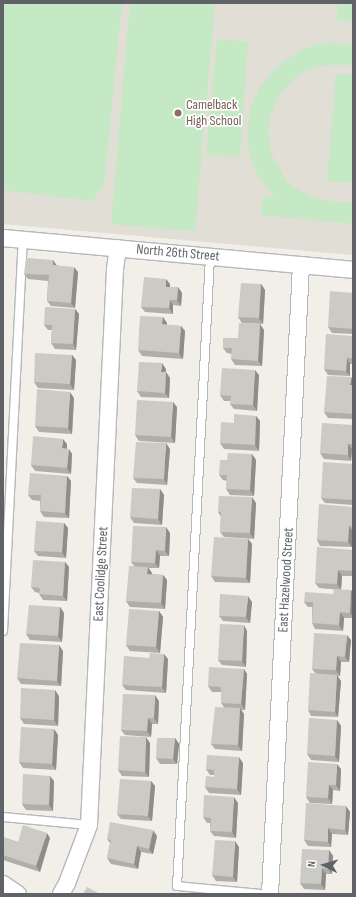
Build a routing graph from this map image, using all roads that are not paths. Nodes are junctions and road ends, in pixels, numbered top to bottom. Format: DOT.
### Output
graph roads {
  1 [pos="3,238"];
  2 [pos="23,239"];
  3 [pos="118,248"];
  4 [pos="210,257"];
  5 [pos="301,265"];
  6 [pos="353,270"];
  7 [pos="3,631"];
  8 [pos="3,817"];
  9 [pos="89,825"];
  10 [pos="3,884"];
  11 [pos="18,894"];
  12 [pos="61,894"];
  13 [pos="260,894"];
  14 [pos="270,894"];
  1 -- 2 [label="street, North 26th Street"];
  2 -- 3 [label="street, North 26th Street"];
  2 -- 7 [label="lane"];
  3 -- 4 [label="street, North 26th Street"];
  3 -- 9 [label="street, East Coolidge Street"];
  4 -- 5 [label="street, North 26th Street"];
  4 -- 13 [label="lane"];
  5 -- 6 [label="street, North 26th Street"];
  5 -- 14 [label="street, East Hazelwood Street"];
  8 -- 9 [label="lane"];
  9 -- 12 [label="street, East Coolidge Street"];
  10 -- 11 [label="street"];
}
